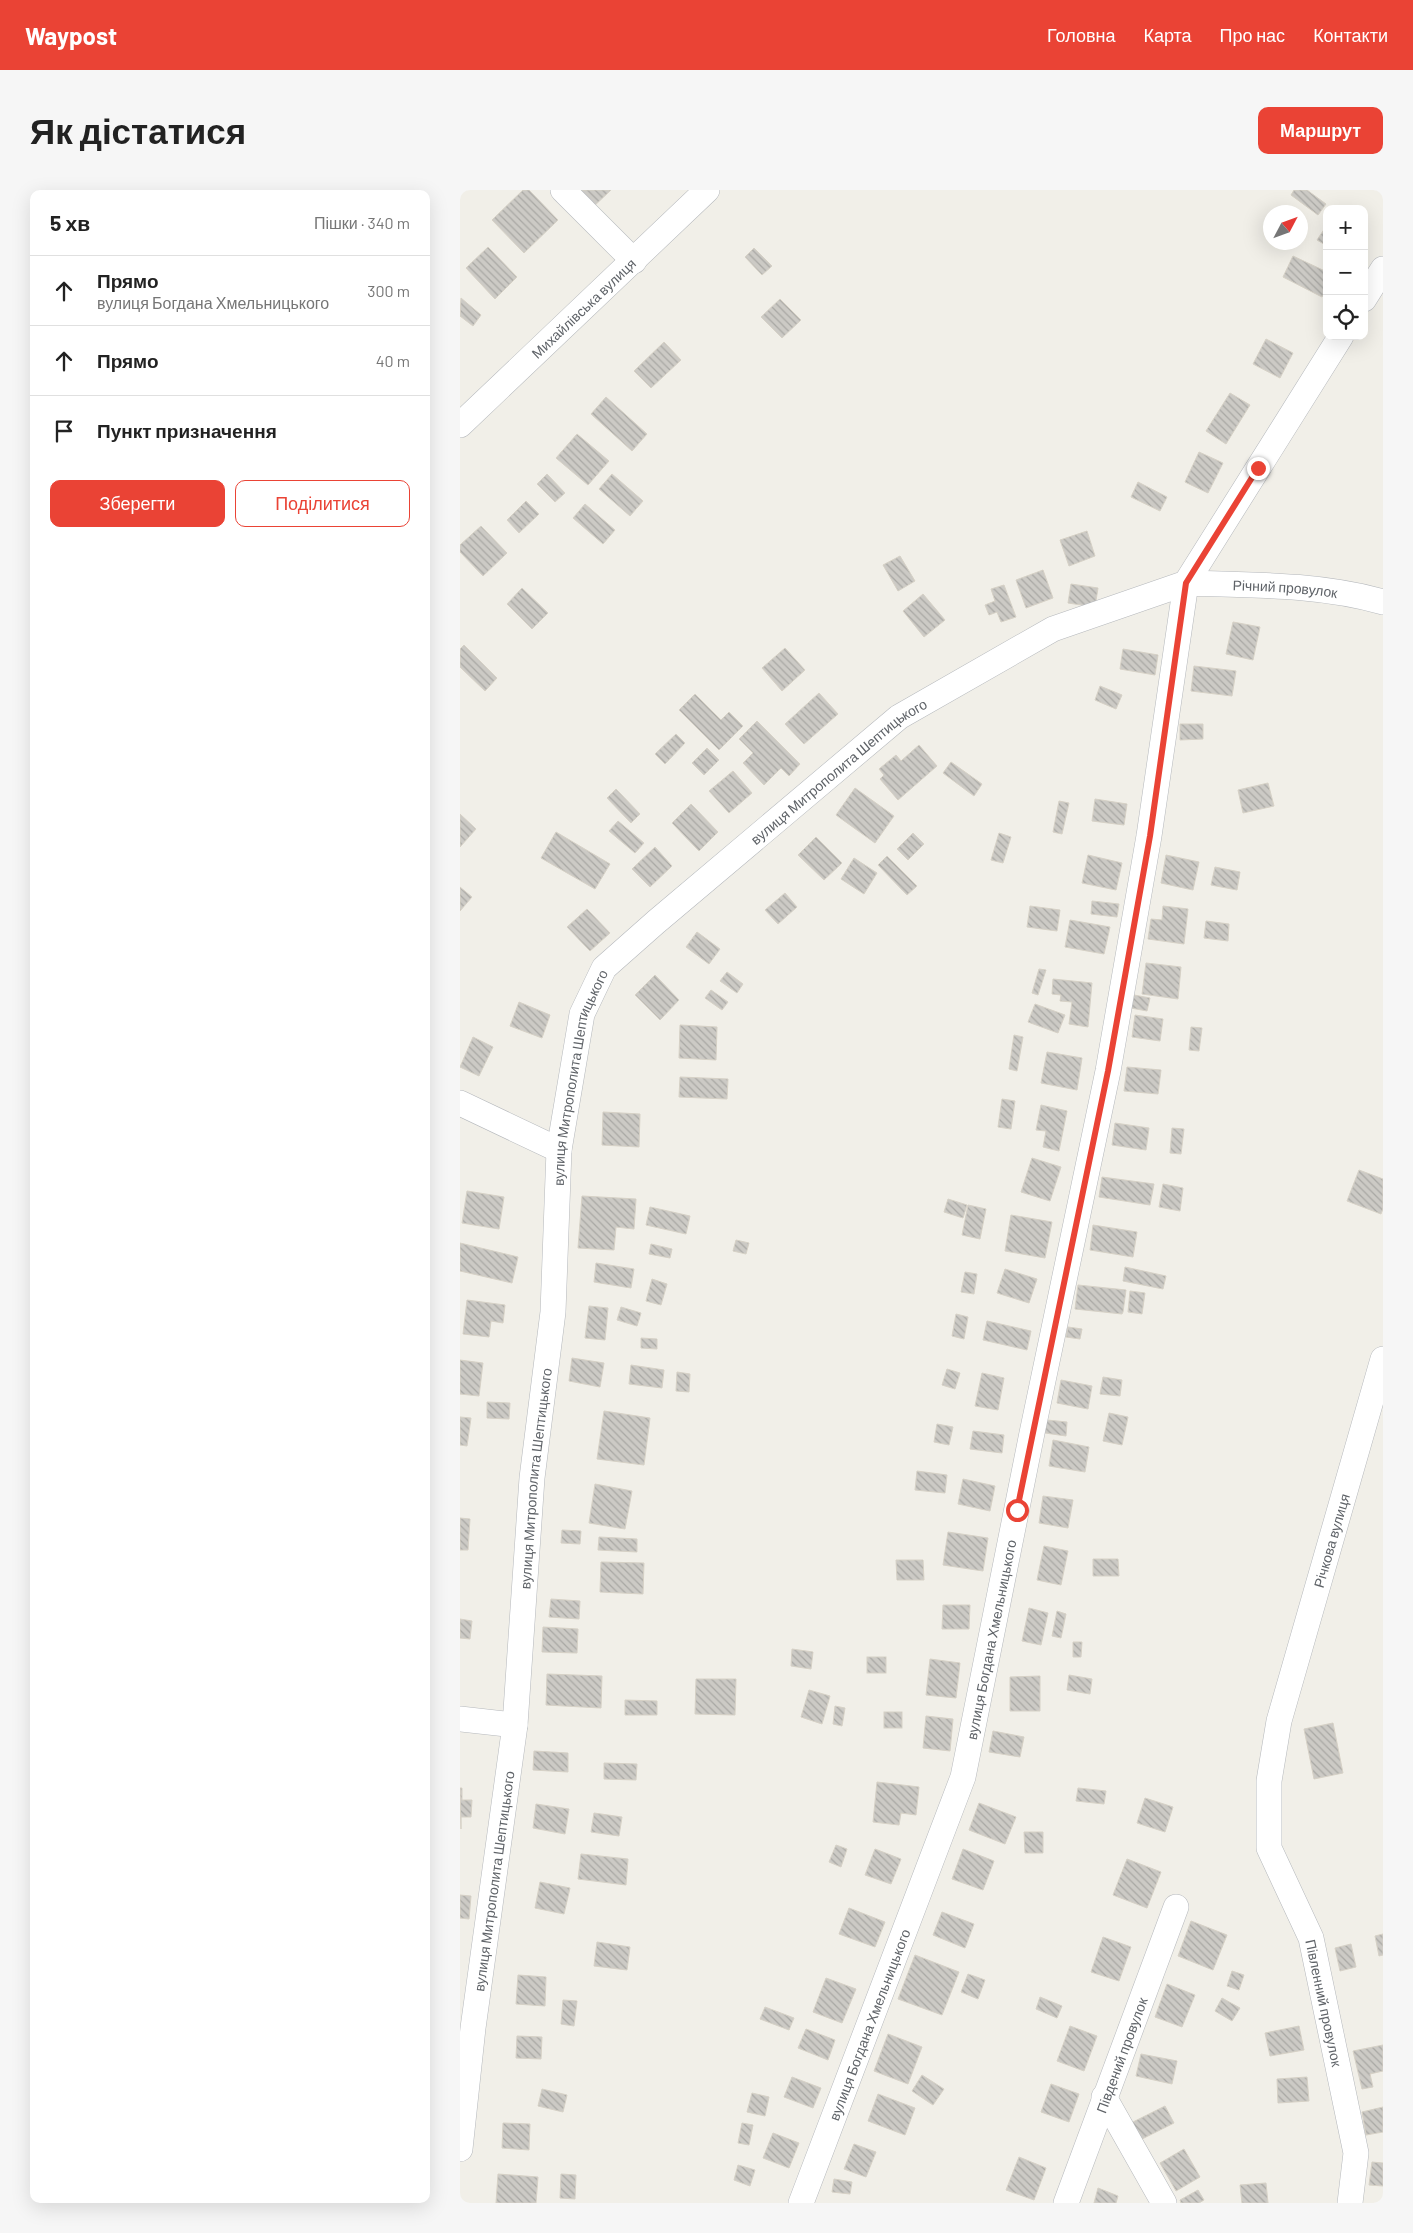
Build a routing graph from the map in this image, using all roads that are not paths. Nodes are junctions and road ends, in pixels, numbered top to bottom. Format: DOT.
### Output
graph roads {
  1 [pos="563,190"];
  2 [pos="707,190"];
  3 [pos="634,261"];
  4 [pos="1383,269"];
  5 [pos="1367,295"];
  6 [pos="1338,340"];
  7 [pos="460,426"];
  8 [pos="1186,583"];
  9 [pos="1383,602"];
  10 [pos="460,1103"];
  11 [pos="559,1150"];
  12 [pos="1383,1359"];
  13 [pos="460,1719"];
  14 [pos="1279,1721"];
  15 [pos="515,1725"];
  16 [pos="1176,1907"];
  17 [pos="1104,2097"];
  18 [pos="460,2149"];
  19 [pos="801,2203"];
  20 [pos="1066,2203"];
  21 [pos="1164,2203"];
  22 [pos="1350,2203"];
  1 -- 3 [label="street"];
  2 -- 3 [label="street, Михайлівська вулиця"];
  3 -- 7 [label="street, Михайлівська вулиця"];
  4 -- 5 [label="street"];
  6 -- 8 [label="street"];
  8 -- 9 [label="street, Річний провулок"];
  8 -- 11 [label="street, вулиця Митрополита Шептицького"];
  8 -- 19 [label="street, вулиця Богдана Хмельницького"];
  10 -- 11 [label="street"];
  11 -- 15 [label="street, вулиця Митрополита Шептицького"];
  12 -- 14 [label="street, Річкова вулиця"];
  13 -- 15 [label="street"];
  14 -- 22 [label="street, Півленний провулок"];
  15 -- 18 [label="street, вулиця Митрополита Шептицького"];
  16 -- 17 [label="street, Південий провулок"];
  17 -- 20 [label="street, Південий провулок"];
  17 -- 21 [label="street"];
}
